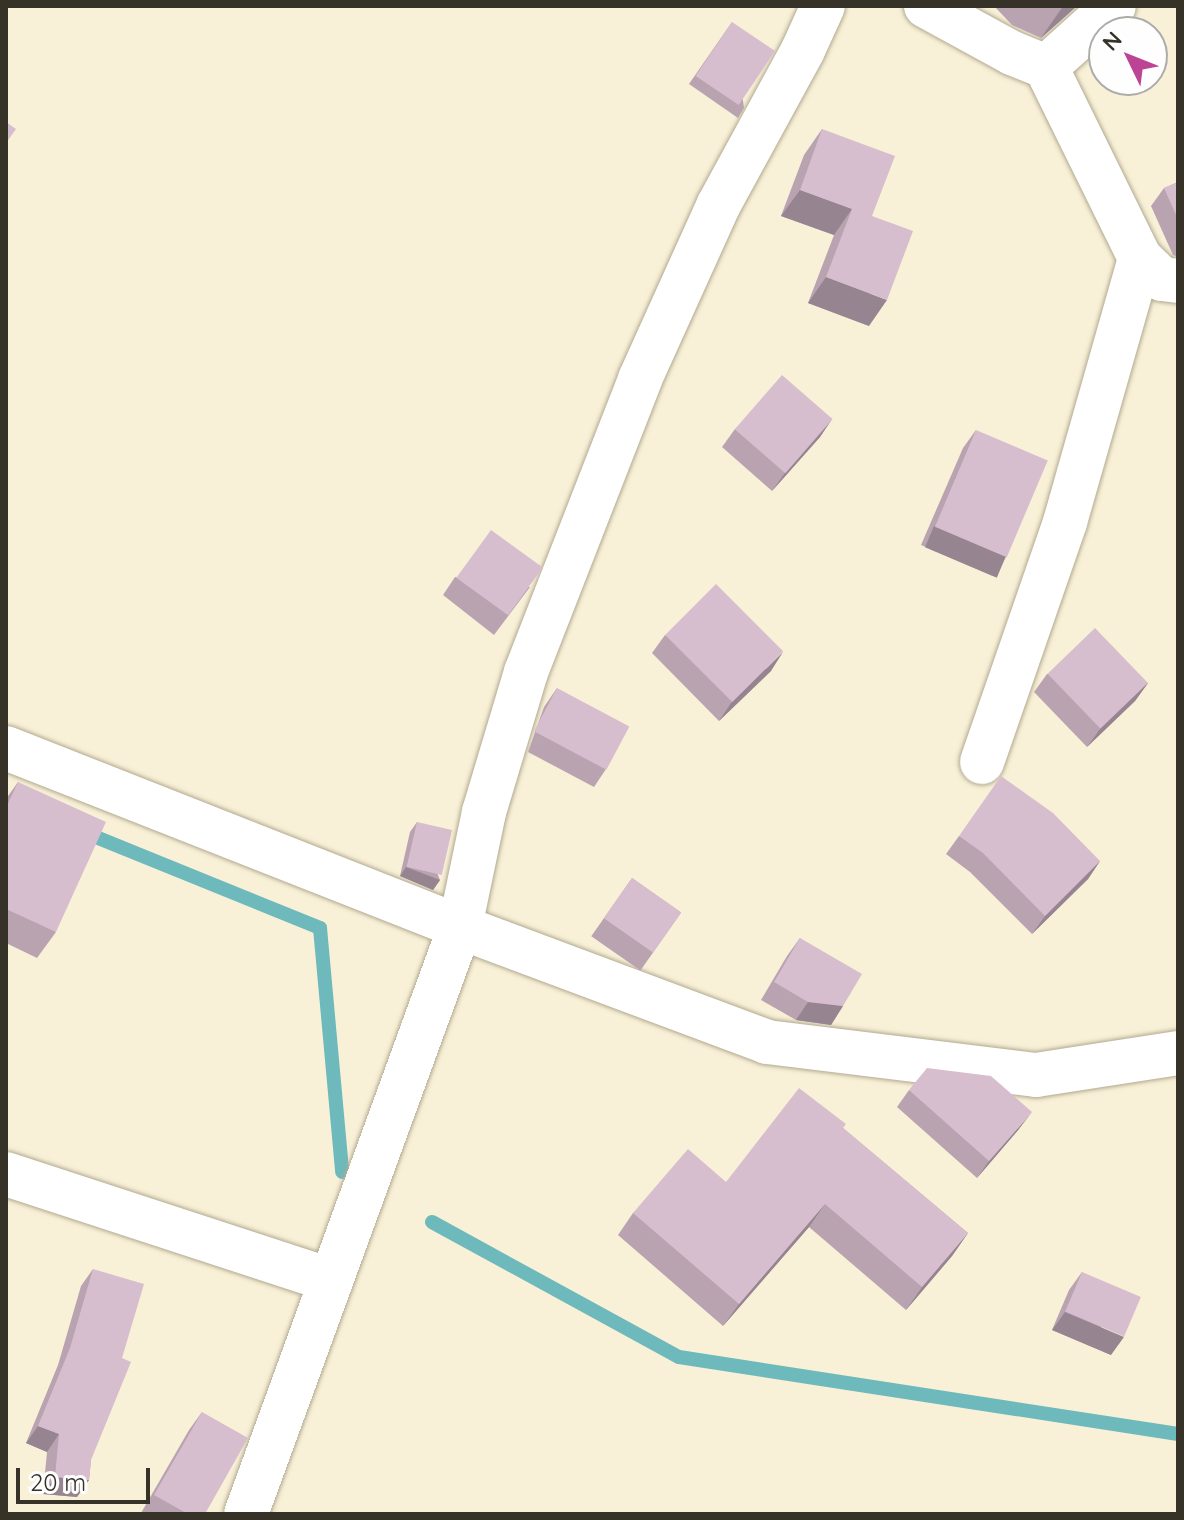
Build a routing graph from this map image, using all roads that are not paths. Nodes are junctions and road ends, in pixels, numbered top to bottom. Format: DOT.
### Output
graph roads {
  1 [pos="823,6"];
  2 [pos="926,6"];
  3 [pos="1114,6"];
  4 [pos="1046,67"];
  5 [pos="1140,258"];
  6 [pos="1178,281"];
  7 [pos="6,748"];
  8 [pos="982,762"];
  9 [pos="460,927"];
  10 [pos="1178,1053"];
  11 [pos="6,1174"];
  12 [pos="331,1280"];
  13 [pos="246,1514"];
  1 -- 9 [label="street"];
  2 -- 4 [label="street"];
  3 -- 4 [label="street"];
  4 -- 5 [label="street"];
  5 -- 6 [label="street"];
  5 -- 8 [label="street"];
  7 -- 9 [label="street"];
  9 -- 10 [label="street"];
  9 -- 12 [label="street"];
  11 -- 12 [label="street"];
  12 -- 13 [label="street"];
}
